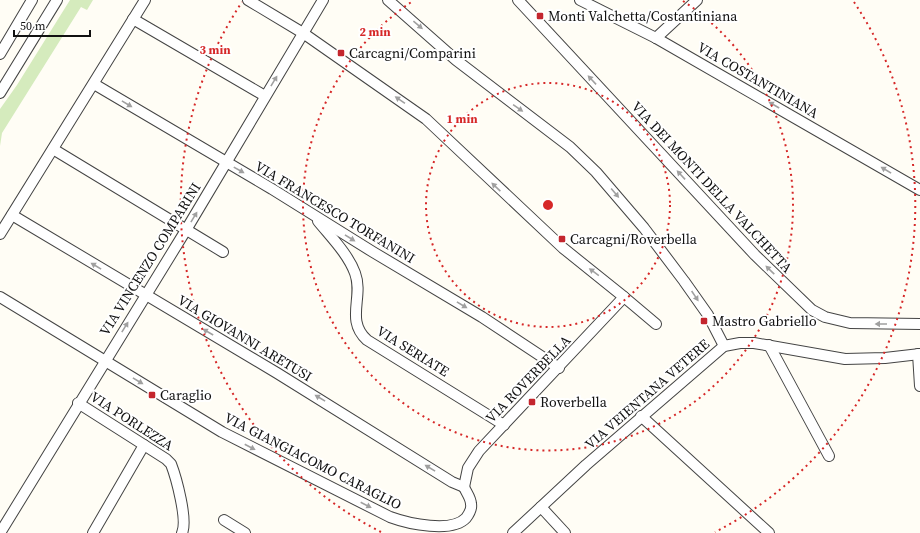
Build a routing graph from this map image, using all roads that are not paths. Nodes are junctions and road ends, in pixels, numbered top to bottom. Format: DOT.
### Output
graph roads {
  1 [pos="32,0"];
  2 [pos="57,0"];
  3 [pos="145,0"];
  4 [pos="248,0"];
  5 [pos="323,0"];
  6 [pos="388,0"];
  7 [pos="518,0"];
  8 [pos="580,0"];
  9 [pos="697,0"];
  10 [pos="133,19"];
  11 [pos="303,33"];
  12 [pos="656,38"];
  13 [pos="0,54"];
  14 [pos="94,84"];
  15 [pos="0,93"];
  16 [pos="265,96"];
  17 [pos="53,149"];
  18 [pos="226,163"];
  19 [pos="920,190"];
  20 [pos="12,215"];
  21 [pos="312,215"];
  22 [pos="186,230"];
  23 [pos="0,234"];
  24 [pos="223,252"];
  25 [pos="145,295"];
  26 [pos="0,297"];
  27 [pos="624,297"];
  28 [pos="656,324"];
  29 [pos="920,324"];
  30 [pos="769,345"];
  31 [pos="724,346"];
  32 [pos="919,354"];
  33 [pos="105,360"];
  34 [pos="559,368"];
  35 [pos="920,386"];
  36 [pos="78,403"];
  37 [pos="641,416"];
  38 [pos="504,425"];
  39 [pos="144,445"];
  40 [pos="829,456"];
  41 [pos="464,486"];
  42 [pos="541,507"];
  43 [pos="224,520"];
  44 [pos="0,533"];
  45 [pos="93,533"];
  46 [pos="182,533"];
  47 [pos="245,533"];
  48 [pos="514,533"];
  49 [pos="565,533"];
  50 [pos="769,533"];
  1 -- 13 [label="street"];
  2 -- 15 [label="street"];
  3 -- 10 [label="street"];
  4 -- 11 [label="street"];
  5 -- 11 [label="street, VIA VINCENZO COMPARINI"];
  6 -- 31 [label="street, one-way"];
  29 -- 7 [label="street, VIA DEI MONTI DELLA VALCHETTA, one-way"];
  8 -- 12 [label="street, VIA COSTANTINIANA"];
  9 -- 12 [label="street"];
  10 -- 14 [label="street"];
  10 -- 16 [label="street"];
  16 -- 11 [label="street, VIA VINCENZO COMPARINI, one-way"];
  27 -- 11 [label="street, one-way"];
  19 -- 12 [label="street, VIA COSTANTINIANA, one-way"];
  14 -- 17 [label="street"];
  14 -- 18 [label="street, VIA FRANCESCO TORFANINI, one-way"];
  16 -- 18 [label="street, VIA VINCENZO COMPARINI"];
  17 -- 20 [label="street"];
  17 -- 22 [label="street"];
  18 -- 21 [label="street, VIA FRANCESCO TORFANINI, one-way"];
  22 -- 18 [label="street, VIA VINCENZO COMPARINI, one-way"];
  20 -- 23 [label="street"];
  25 -- 20 [label="street, VIA GIOVANNI ARETUSI, one-way"];
  21 -- 34 [label="street, VIA FRANCESCO TORFANINI, one-way"];
  21 -- 38 [label="street, VIA SERIATE"];
  22 -- 24 [label="street"];
  22 -- 25 [label="street, VIA VINCENZO COMPARINI"];
  33 -- 25 [label="street, VIA VINCENZO COMPARINI, one-way"];
  41 -- 25 [label="street, VIA GIOVANNI ARETUSI, one-way"];
  26 -- 33 [label="street, VIA GIANGIACOMO CARAGLIO"];
  27 -- 28 [label="street"];
  27 -- 34 [label="street, VIA ROVERBELLA"];
  30 -- 31 [label="street, VIA VEIENTANA VETERE"];
  30 -- 32 [label="street, VIA VEIENTANA VETERE"];
  30 -- 40 [label="street"];
  31 -- 37 [label="street, VIA VEIENTANA VETERE"];
  32 -- 35 [label="street"];
  33 -- 36 [label="street, VIA VINCENZO COMPARINI"];
  33 -- 41 [label="street, VIA GIANGIACOMO CARAGLIO, one-way"];
  34 -- 38 [label="street, VIA ROVERBELLA"];
  36 -- 39 [label="street, VIA PORLEZZA"];
  36 -- 44 [label="street, VIA VINCENZO COMPARINI"];
  37 -- 42 [label="street, VIA VEIENTANA VETERE"];
  37 -- 50 [label="street"];
  38 -- 41 [label="street, VIA ROVERBELLA"];
  39 -- 45 [label="street"];
  39 -- 46 [label="street, VIA PORLEZZA"];
  42 -- 48 [label="street, VIA VEIENTANA VETERE"];
  42 -- 49 [label="street"];
  43 -- 47 [label="street"];
}
